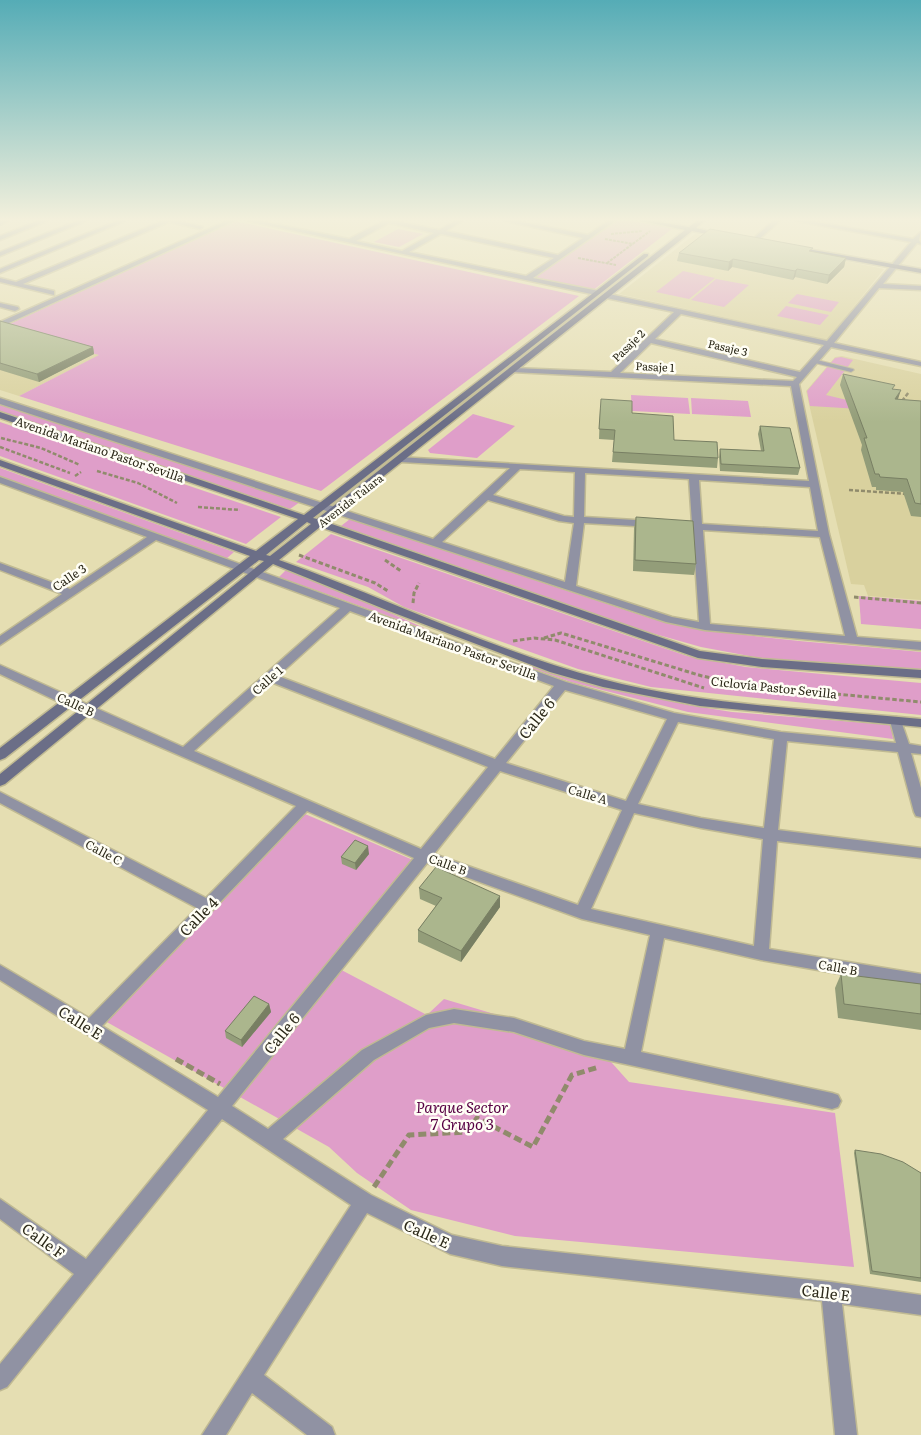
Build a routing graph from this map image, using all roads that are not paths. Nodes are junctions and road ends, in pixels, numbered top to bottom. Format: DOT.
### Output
graph roads {
  1 [pos="32,288"];
  2 [pos="63,288"];
  3 [pos="82,288"];
  4 [pos="572,288"];
  5 [pos="603,288"];
  6 [pos="618,288"];
  7 [pos="874,288"];
  8 [pos="51,293"];
  9 [pos="596,293"];
  10 [pos="609,296"];
  11 [pos="0,305"];
  12 [pos="15,309"];
  13 [pos="680,311"];
  14 [pos="0,316"];
  15 [pos="0,325"];
  16 [pos="649,340"];
  17 [pos="828,343"];
  18 [pos="813,361"];
  19 [pos="920,362"];
  20 [pos="514,370"];
  21 [pos="851,370"];
  22 [pos="613,375"];
  23 [pos="801,375"];
  24 [pos="794,384"];
  25 [pos="0,401"];
  26 [pos="0,416"];
  27 [pos="401,459"];
  28 [pos="0,463"];
  29 [pos="518,466"];
  30 [pos="580,470"];
  31 [pos="694,477"];
  32 [pos="0,480"];
  33 [pos="814,484"];
  34 [pos="486,496"];
  35 [pos="320,506"];
  36 [pos="335,512"];
  37 [pos="305,518"];
  38 [pos="579,520"];
  39 [pos="320,524"];
  40 [pos="698,526"];
  41 [pos="824,534"];
  42 [pos="154,537"];
  43 [pos="435,543"];
  44 [pos="256,555"];
  45 [pos="272,560"];
  46 [pos="0,566"];
  47 [pos="239,568"];
  48 [pos="255,574"];
  49 [pos="570,587"];
  50 [pos="70,593"];
  51 [pos="348,607"];
  52 [pos="705,627"];
  53 [pos="852,640"];
  54 [pos="0,641"];
  55 [pos="921,646"];
  56 [pos="0,669"];
  57 [pos="921,674"];
  58 [pos="270,677"];
  59 [pos="562,685"];
  60 [pos="69,701"];
  61 [pos="86,710"];
  62 [pos="674,717"];
  63 [pos="896,721"];
  64 [pos="921,723"];
  65 [pos="781,736"];
  66 [pos="903,749"];
  67 [pos="921,750"];
  68 [pos="185,752"];
  69 [pos="0,755"];
  70 [pos="497,766"];
  71 [pos="0,781"];
  72 [pos="0,797"];
  73 [pos="306,804"];
  74 [pos="630,807"];
  75 [pos="921,812"];
  76 [pos="770,836"];
  77 [pos="921,853"];
  78 [pos="424,856"];
  79 [pos="207,906"];
  80 [pos="582,913"];
  81 [pos="658,932"];
  82 [pos="761,954"];
  83 [pos="0,972"];
  84 [pos="921,981"];
  85 [pos="90,1028"];
  86 [pos="631,1058"];
  87 [pos="832,1101"];
  88 [pos="220,1108"];
  89 [pos="268,1140"];
  90 [pos="364,1202"];
  91 [pos="0,1208"];
  92 [pos="88,1272"];
  93 [pos="830,1292"];
  94 [pos="921,1305"];
  95 [pos="250,1378"];
  96 [pos="0,1380"];
  97 [pos="213,1435"];
  98 [pos="324,1435"];
  99 [pos="846,1435"];
  1 -- 8 [label="street"];
  2 -- 8 [label="street"];
  3 -- 15 [label="street"];
  4 -- 9 [label="street"];
  5 -- 9 [label="street, Avenida Talara"];
  6 -- 10 [label="street, Avenida Talara"];
  7 -- 17 [label="street"];
  8 -- 12 [label="street"];
  9 -- 35 [label="street, Avenida Talara"];
  10 -- 13 [label="street"];
  10 -- 20 [label="street, Avenida Talara"];
  11 -- 12 [label="street"];
  12 -- 14 [label="street"];
  13 -- 16 [label="street, Pasaje 2"];
  13 -- 17 [label="street"];
  16 -- 22 [label="street, Pasaje 2"];
  16 -- 23 [label="street, Pasaje 3"];
  17 -- 18 [label="street"];
  17 -- 19 [label="street"];
  18 -- 21 [label="lane"];
  18 -- 23 [label="street"];
  20 -- 22 [label="street, Pasaje 1"];
  20 -- 27 [label="street, Avenida Talara"];
  22 -- 24 [label="street, Pasaje 1"];
  23 -- 24 [label="street"];
  24 -- 33 [label="street"];
  25 -- 35 [label="street, Avenida Mariano Pastor Sevilla"];
  26 -- 37 [label="street, Avenida Mariano Pastor Sevilla"];
  27 -- 29 [label="street"];
  27 -- 36 [label="street, Avenida Talara"];
  28 -- 44 [label="street, Avenida Mariano Pastor Sevilla"];
  29 -- 30 [label="street"];
  29 -- 34 [label="street"];
  30 -- 31 [label="street"];
  30 -- 38 [label="street"];
  31 -- 33 [label="street"];
  31 -- 40 [label="street"];
  32 -- 42 [label="street, Avenida Mariano Pastor Sevilla"];
  33 -- 41 [label="street"];
  34 -- 38 [label="street"];
  34 -- 43 [label="street"];
  35 -- 36 [label="street, Avenida Mariano Pastor Sevilla"];
  35 -- 37 [label="street, Avenida Talara"];
  36 -- 39 [label="street, Avenida Talara"];
  36 -- 43 [label="street, Avenida Mariano Pastor Sevilla"];
  37 -- 39 [label="street, Avenida Mariano Pastor Sevilla"];
  37 -- 44 [label="street, Avenida Talara"];
  38 -- 40 [label="street"];
  38 -- 49 [label="street"];
  39 -- 45 [label="street, Avenida Talara"];
  39 -- 57 [label="street, Avenida Mariano Pastor Sevilla"];
  40 -- 41 [label="street"];
  40 -- 52 [label="street"];
  41 -- 53 [label="street"];
  42 -- 47 [label="street, Avenida Mariano Pastor Sevilla"];
  42 -- 50 [label="street, Calle 3"];
  43 -- 49 [label="street, Avenida Mariano Pastor Sevilla"];
  44 -- 45 [label="street, Avenida Mariano Pastor Sevilla"];
  44 -- 47 [label="street, Avenida Talara"];
  45 -- 48 [label="street, Avenida Talara"];
  45 -- 63 [label="street, Avenida Mariano Pastor Sevilla"];
  46 -- 50 [label="street"];
  47 -- 48 [label="street, Avenida Mariano Pastor Sevilla"];
  47 -- 60 [label="street, Avenida Talara"];
  48 -- 51 [label="street, Avenida Mariano Pastor Sevilla"];
  48 -- 61 [label="street, Avenida Talara"];
  49 -- 52 [label="street, Avenida Mariano Pastor Sevilla"];
  50 -- 54 [label="street, Calle 3"];
  51 -- 58 [label="street, Calle 1"];
  51 -- 59 [label="street, Avenida Mariano Pastor Sevilla"];
  52 -- 53 [label="street, Avenida Mariano Pastor Sevilla"];
  53 -- 55 [label="street, Avenida Mariano Pastor Sevilla"];
  56 -- 60 [label="street, Calle B"];
  58 -- 68 [label="street, Calle 1"];
  58 -- 70 [label="street, Calle A"];
  59 -- 62 [label="street, Avenida Mariano Pastor Sevilla"];
  59 -- 70 [label="street, Calle 6"];
  60 -- 61 [label="street, Calle B"];
  60 -- 69 [label="street, Avenida Talara"];
  61 -- 68 [label="street, Calle B"];
  61 -- 71 [label="street, Avenida Talara"];
  62 -- 65 [label="street, Avenida Mariano Pastor Sevilla"];
  62 -- 74 [label="street"];
  63 -- 64 [label="street, Avenida Mariano Pastor Sevilla"];
  63 -- 66 [label="street"];
  65 -- 66 [label="street, Avenida Mariano Pastor Sevilla"];
  65 -- 76 [label="street"];
  66 -- 67 [label="street, Avenida Mariano Pastor Sevilla"];
  66 -- 75 [label="street"];
  68 -- 73 [label="street, Calle B"];
  70 -- 74 [label="street, Calle A"];
  70 -- 78 [label="street, Calle 6"];
  72 -- 79 [label="street, Calle C"];
  73 -- 78 [label="street, Calle B"];
  73 -- 79 [label="street, Calle 4"];
  74 -- 76 [label="street, Calle A"];
  74 -- 80 [label="street"];
  76 -- 77 [label="street, Calle A"];
  76 -- 82 [label="street"];
  78 -- 80 [label="street, Calle B"];
  78 -- 88 [label="street, Calle 6"];
  79 -- 85 [label="street, Calle 4"];
  80 -- 81 [label="street, Calle B"];
  81 -- 82 [label="street, Calle B"];
  81 -- 86 [label="street"];
  82 -- 84 [label="street, Calle B"];
  83 -- 85 [label="street, Calle E"];
  85 -- 88 [label="street, Calle E"];
  86 -- 87 [label="street"];
  86 -- 89 [label="street"];
  88 -- 89 [label="street, Calle E"];
  88 -- 92 [label="street, Calle 6"];
  89 -- 90 [label="street, Calle E"];
  90 -- 93 [label="street, Calle E"];
  90 -- 95 [label="street"];
  91 -- 92 [label="street, Calle F"];
  92 -- 96 [label="street, Calle 6"];
  93 -- 94 [label="street, Calle E"];
  93 -- 99 [label="street"];
  95 -- 97 [label="street"];
  95 -- 98 [label="street"];
}
